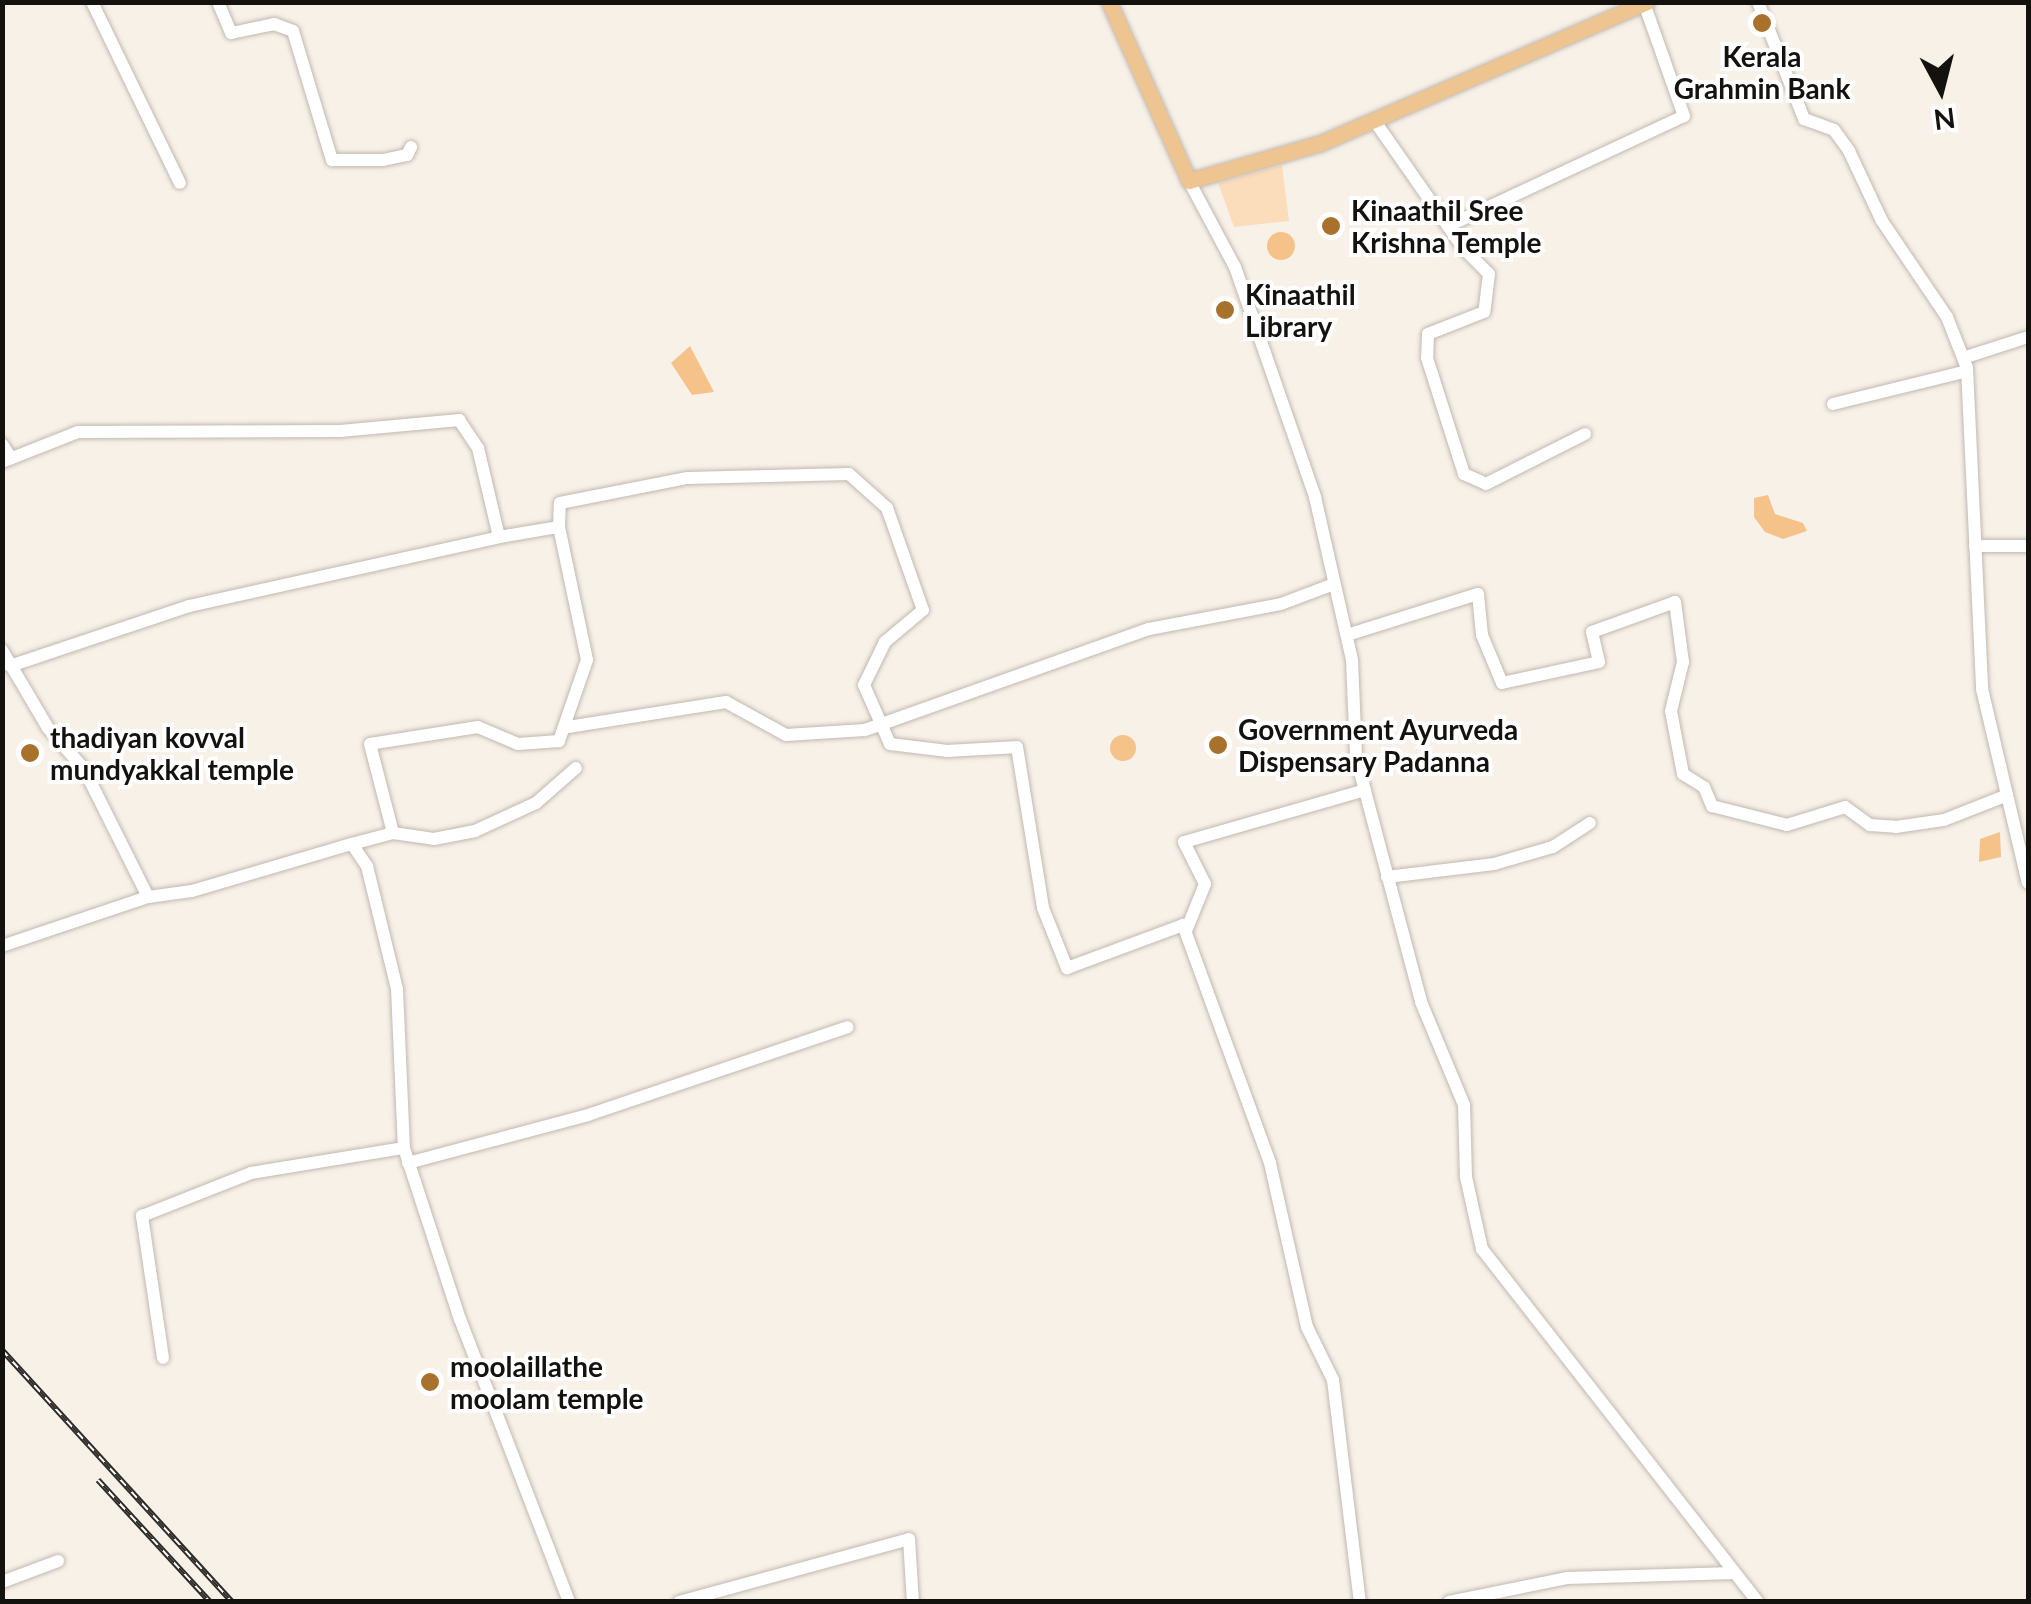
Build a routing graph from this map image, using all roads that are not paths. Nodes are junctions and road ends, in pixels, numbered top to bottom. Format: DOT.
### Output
graph roads {
  1 [pos="92,2"];
  2 [pos="218,2"];
  3 [pos="1110,2"];
  4 [pos="1758,2"];
  5 [pos="1641,3"];
  6 [pos="1374,120"];
  7 [pos="412,147"];
  8 [pos="1188,181"];
  9 [pos="180,183"];
  10 [pos="1448,226"];
  11 [pos="2028,336"];
  12 [pos="1965,364"];
  13 [pos="1833,404"];
  14 [pos="1584,434"];
  15 [pos="2,444"];
  16 [pos="7,460"];
  17 [pos="559,527"];
  18 [pos="499,536"];
  19 [pos="1974,546"];
  20 [pos="2028,546"];
  21 [pos="1334,584"];
  22 [pos="1346,635"];
  23 [pos="2,650"];
  24 [pos="10,666"];
  25 [pos="882,725"];
  26 [pos="568,727"];
  27 [pos="576,768"];
  28 [pos="1365,790"];
  29 [pos="2005,796"];
  30 [pos="1590,824"];
  31 [pos="393,833"];
  32 [pos="352,844"];
  33 [pos="1387,878"];
  34 [pos="2028,884"];
  35 [pos="148,897"];
  36 [pos="1186,931"];
  37 [pos="2,946"];
  38 [pos="848,1027"];
  39 [pos="404,1148"];
  40 [pos="408,1163"];
  41 [pos="162,1358"];
  42 [pos="58,1561"];
  43 [pos="1734,1573"];
  44 [pos="2,1582"];
  45 [pos="568,1602"];
  46 [pos="679,1602"];
  47 [pos="914,1602"];
  48 [pos="1360,1602"];
  49 [pos="1449,1602"];
  50 [pos="1758,1602"];
  1 -- 9 [label="street"];
  2 -- 7 [label="street"];
  3 -- 8 [label="main road"];
  4 -- 12 [label="street"];
  5 -- 6 [label="main road"];
  5 -- 10 [label="street"];
  6 -- 8 [label="main road"];
  6 -- 10 [label="street"];
  8 -- 21 [label="street"];
  10 -- 14 [label="street"];
  11 -- 12 [label="street"];
  12 -- 13 [label="street"];
  12 -- 19 [label="street"];
  15 -- 16 [label="street"];
  16 -- 18 [label="street"];
  17 -- 18 [label="street"];
  17 -- 25 [label="street"];
  17 -- 26 [label="street"];
  18 -- 24 [label="street"];
  19 -- 20 [label="street"];
  19 -- 29 [label="street"];
  21 -- 22 [label="street"];
  21 -- 25 [label="street"];
  22 -- 28 [label="street"];
  22 -- 29 [label="street"];
  23 -- 24 [label="street"];
  24 -- 35 [label="street"];
  25 -- 26 [label="street"];
  25 -- 36 [label="street"];
  26 -- 31 [label="street"];
  27 -- 31 [label="street"];
  28 -- 33 [label="street"];
  28 -- 36 [label="street"];
  29 -- 34 [label="street"];
  30 -- 33 [label="street"];
  31 -- 32 [label="street"];
  32 -- 35 [label="street"];
  32 -- 39 [label="street"];
  33 -- 43 [label="street"];
  35 -- 37 [label="street"];
  36 -- 48 [label="street"];
  38 -- 40 [label="street"];
  39 -- 40 [label="street"];
  39 -- 41 [label="street"];
  40 -- 45 [label="street"];
  42 -- 44 [label="street"];
  43 -- 49 [label="street"];
  43 -- 50 [label="street"];
  46 -- 47 [label="street"];
}
